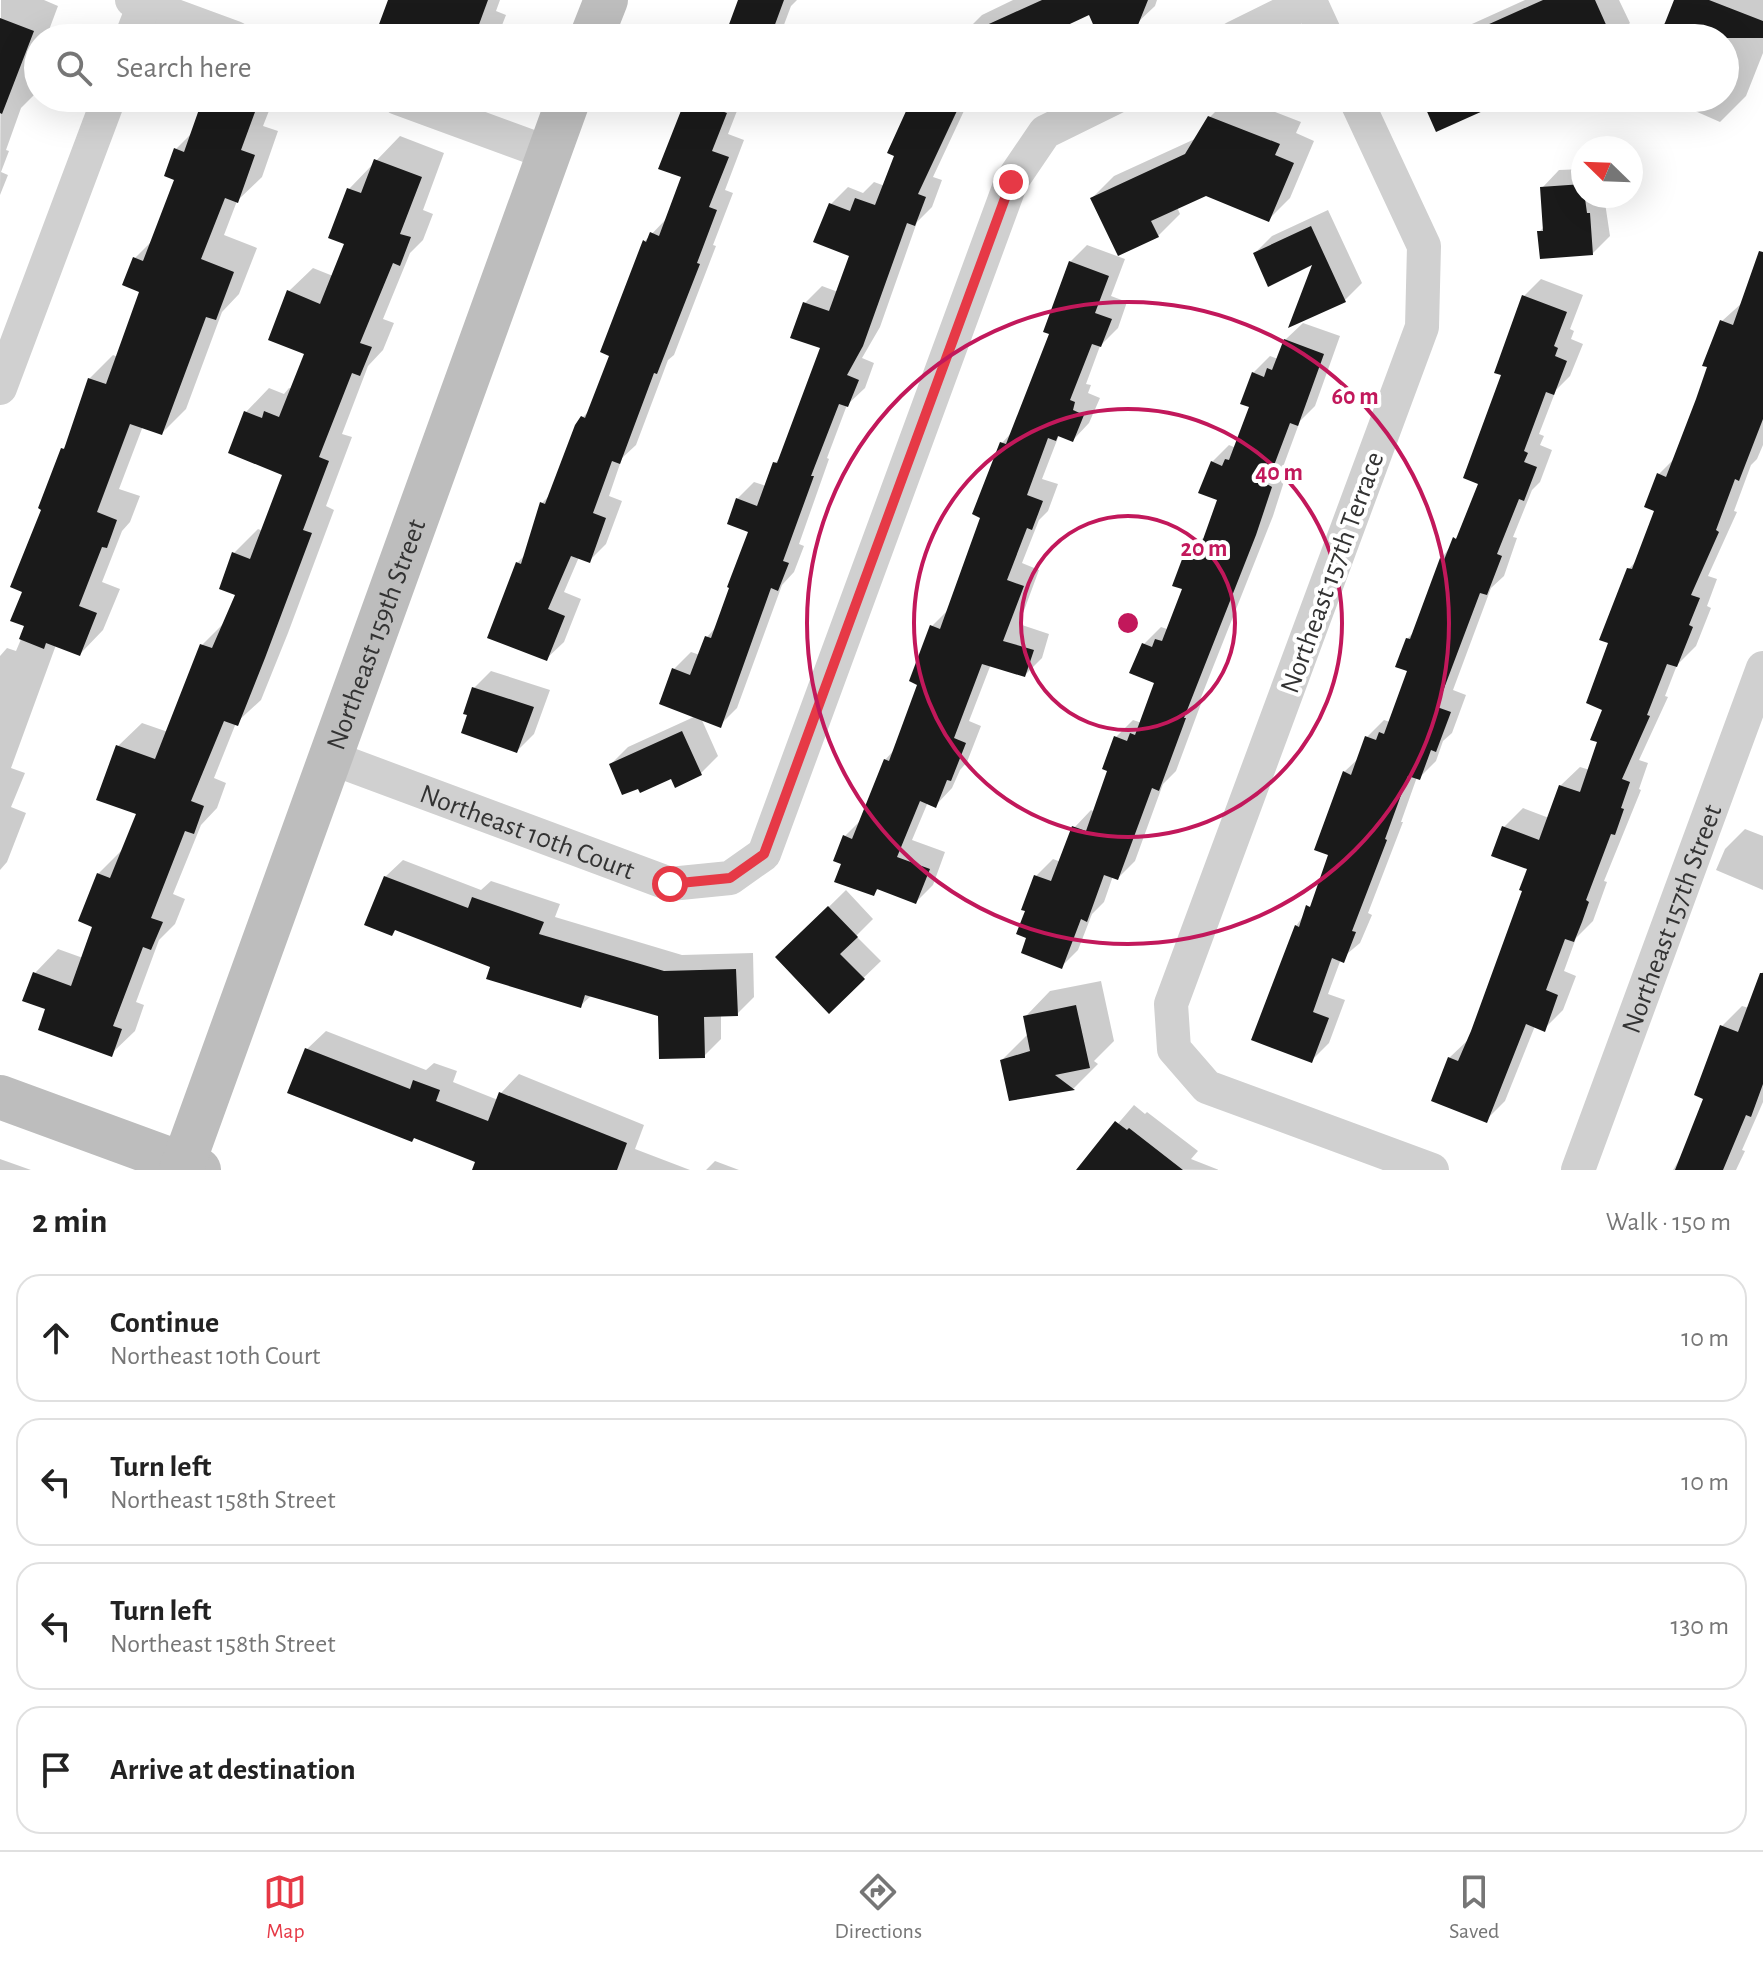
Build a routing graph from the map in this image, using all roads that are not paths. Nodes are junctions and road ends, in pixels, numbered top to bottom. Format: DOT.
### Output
graph roads {
  1 [pos="606,0"];
  2 [pos="1310,0"];
  3 [pos="141,1"];
  4 [pos="1262,11"];
  5 [pos="135,24"];
  6 [pos="199,24"];
  7 [pos="597,24"];
  8 [pos="1321,24"];
  9 [pos="104,112"];
  10 [pos="436,112"];
  11 [pos="564,112"];
  12 [pos="1086,112"];
  13 [pos="1362,112"];
  14 [pos="548,153"];
  15 [pos="0,388"];
  16 [pos="1763,668"];
  17 [pos="329,757"];
  18 [pos="0,1097"];
  19 [pos="188,1168"];
  20 [pos="1432,1170"];
  21 [pos="1578,1170"];
  1 -- 7 [label="street"];
  2 -- 4 [label="street"];
  2 -- 8 [label="street"];
  3 -- 5 [label="street"];
  3 -- 6 [label="street"];
  9 -- 15 [label="street"];
  10 -- 14 [label="street"];
  11 -- 14 [label="street, Northeast 159th Street"];
  12 -- 17 [label="street, Northeast 10th Court"];
  13 -- 20 [label="street, Northeast 157th Terrace"];
  14 -- 17 [label="street, Northeast 159th Street"];
  16 -- 21 [label="street, Northeast 157th Street"];
  17 -- 19 [label="street, Northeast 159th Street"];
  18 -- 19 [label="street"];
}
